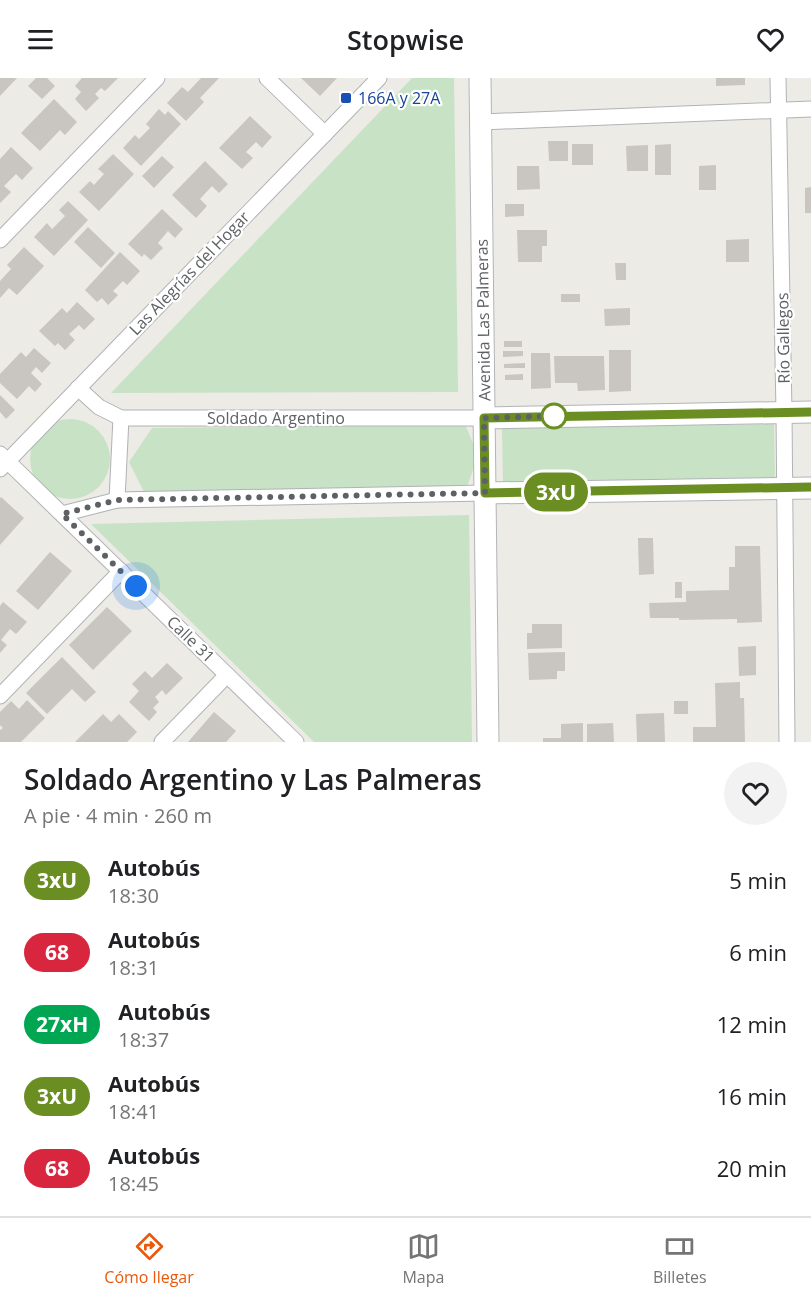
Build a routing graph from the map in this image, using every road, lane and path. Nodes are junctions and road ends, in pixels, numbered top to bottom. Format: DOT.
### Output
graph roads {
  1 [pos="157,78"];
  2 [pos="267,78"];
  3 [pos="379,78"];
  4 [pos="480,78"];
  5 [pos="778,78"];
  6 [pos="811,109"];
  7 [pos="779,110"];
  8 [pos="481,122"];
  9 [pos="324,134"];
  10 [pos="0,240"];
  11 [pos="78,387"];
  12 [pos="811,412"];
  13 [pos="784,413"];
  14 [pos="121,418"];
  15 [pos="484,418"];
  16 [pos="2,462"];
  17 [pos="784,488"];
  18 [pos="811,488"];
  19 [pos="485,493"];
  20 [pos="117,500"];
  21 [pos="62,514"];
  22 [pos="121,572"];
  23 [pos="227,675"];
  24 [pos="0,696"];
  25 [pos="162,742"];
  26 [pos="296,742"];
  27 [pos="488,742"];
  28 [pos="787,742"];
  1 -- 10 [label="street"];
  2 -- 9 [label="street"];
  3 -- 9 [label="street, Las Alegrías del Hogar"];
  4 -- 8 [label="main road, Avenida Las Palmeras"];
  5 -- 7 [label="street, Río Gallegos"];
  6 -- 7 [label="street"];
  7 -- 8 [label="street"];
  7 -- 13 [label="street, Río Gallegos"];
  8 -- 15 [label="main road, Avenida Las Palmeras"];
  9 -- 11 [label="street, Las Alegrías del Hogar"];
  11 -- 14 [label="street, Soldado Argentino"];
  11 -- 16 [label="street, Las Alegrías del Hogar"];
  12 -- 13 [label="main road"];
  13 -- 15 [label="main road"];
  13 -- 17 [label="street, Río Gallegos"];
  14 -- 15 [label="street, Soldado Argentino"];
  14 -- 20 [label="street"];
  15 -- 19 [label="main road, Avenida Las Palmeras"];
  16 -- 21 [label="street, Calle 31"];
  17 -- 18 [label="main road"];
  17 -- 19 [label="main road"];
  17 -- 28 [label="street, Río Gallegos"];
  19 -- 20 [label="street"];
  19 -- 27 [label="main road, Avenida Las Palmeras"];
  20 -- 21 [label="street"];
  21 -- 22 [label="street, Calle 31"];
  22 -- 23 [label="street, Calle 31"];
  22 -- 24 [label="street"];
  23 -- 25 [label="street"];
  23 -- 26 [label="street, Calle 31"];
}
